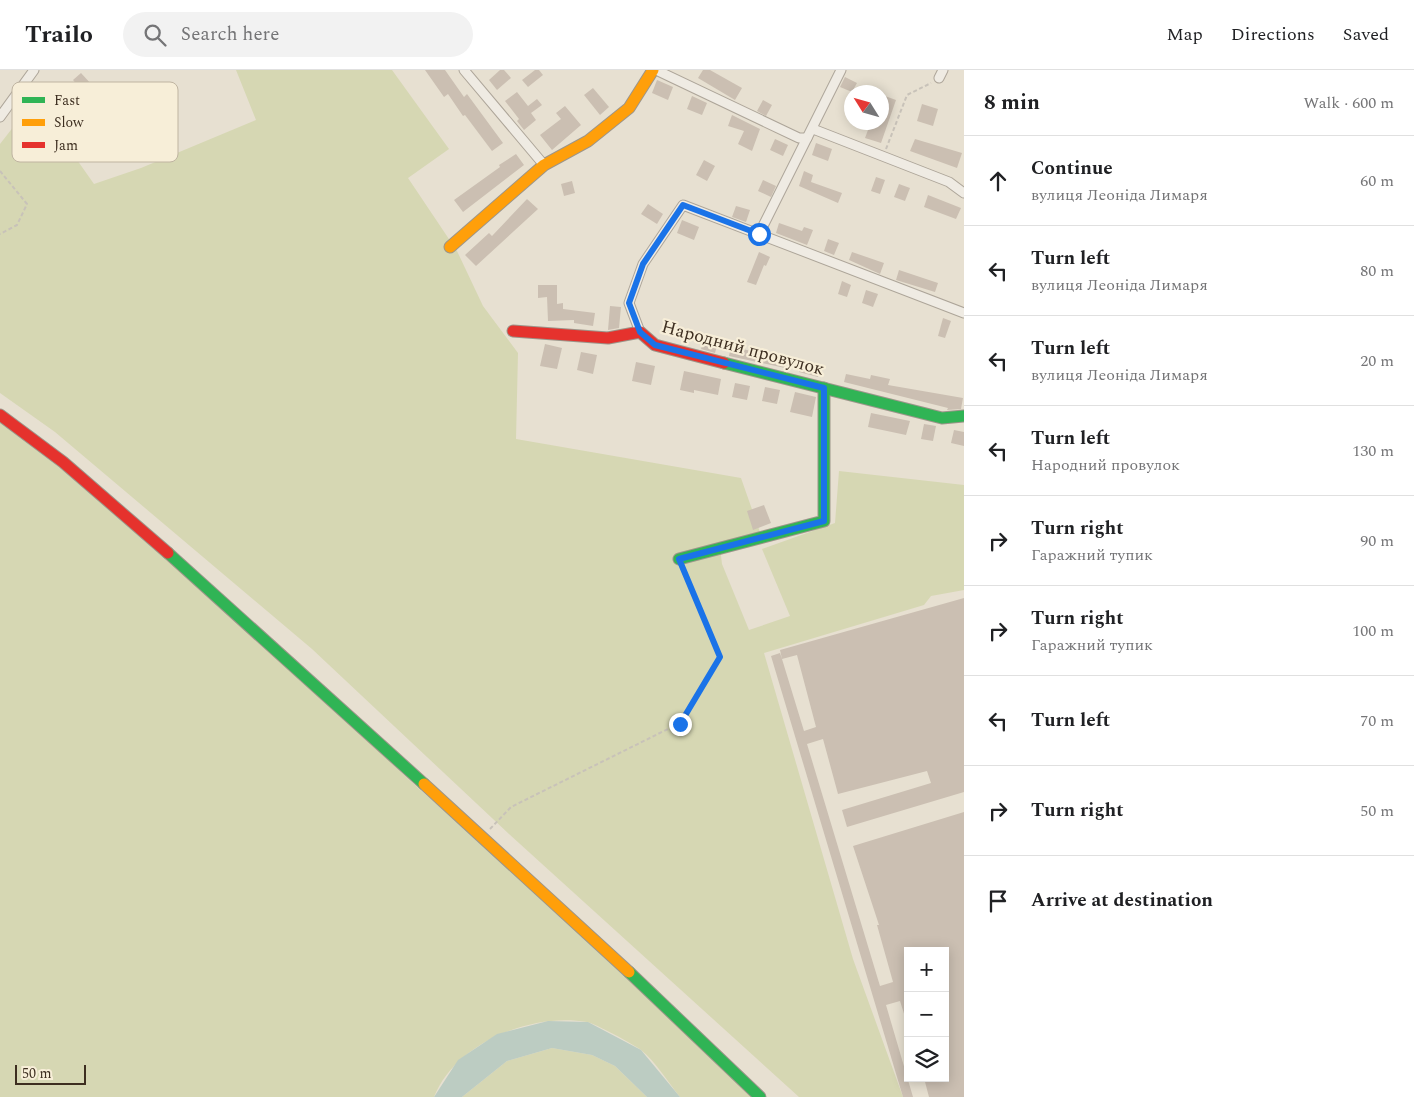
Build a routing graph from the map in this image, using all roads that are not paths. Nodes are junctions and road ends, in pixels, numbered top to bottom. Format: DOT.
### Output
graph roads {
  1 [pos="464,70"];
  2 [pos="655,70"];
  3 [pos="841,70"];
  4 [pos="32,71"];
  5 [pos="24,82"];
  6 [pos="12,100"];
  7 [pos="0,117"];
  8 [pos="812,129"];
  9 [pos="807,138"];
  10 [pos="544,165"];
  11 [pos="964,193"];
  12 [pos="759,234"];
  13 [pos="450,247"];
  14 [pos="964,313"];
  15 [pos="513,331"];
  16 [pos="640,332"];
  17 [pos="824,388"];
  18 [pos="0,415"];
  19 [pos="964,416"];
  20 [pos="679,559"];
  21 [pos="760,1097"];
  1 -- 10 [label="street"];
  2 -- 9 [label="street"];
  2 -- 10 [label="street"];
  3 -- 8 [label="street"];
  4 -- 5 [label="street"];
  6 -- 7 [label="street"];
  8 -- 9 [label="street"];
  8 -- 11 [label="street"];
  9 -- 12 [label="street"];
  10 -- 13 [label="street"];
  12 -- 14 [label="street"];
  12 -- 16 [label="street"];
  15 -- 16 [label="street, Народний провулок"];
  16 -- 17 [label="street, Народний провулок"];
  17 -- 19 [label="street, Народний провулок"];
  17 -- 20 [label="street"];
  18 -- 21 [label="street"];
}
